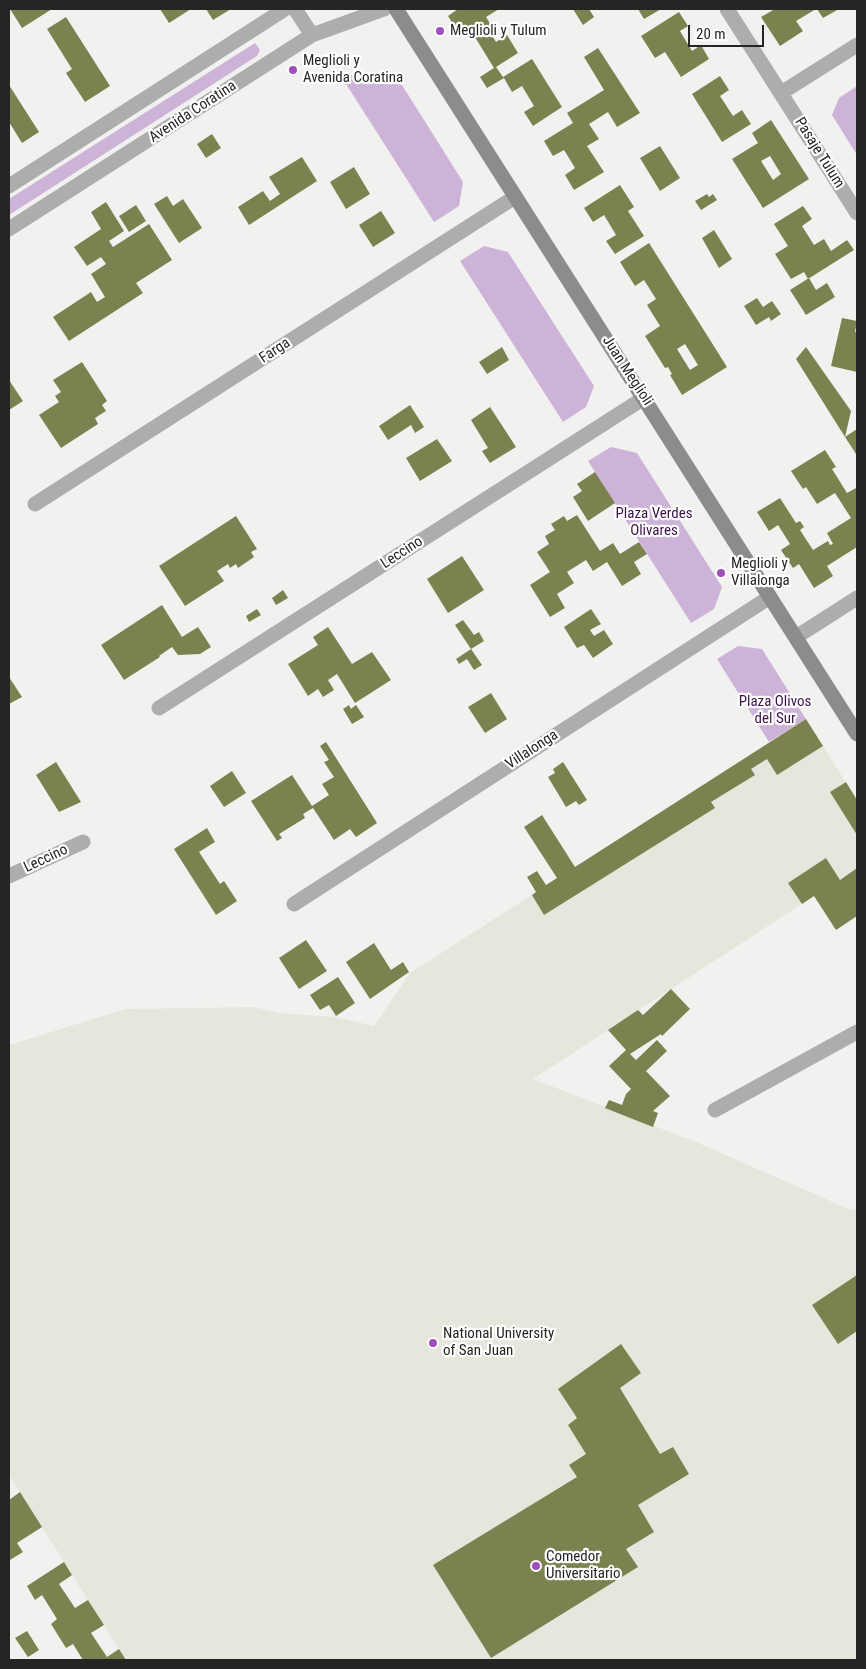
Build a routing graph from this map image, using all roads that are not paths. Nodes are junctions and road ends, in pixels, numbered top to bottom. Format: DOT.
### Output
graph roads {
  1 [pos="285,9"];
  2 [pos="295,9"];
  3 [pos="384,9"];
  4 [pos="396,9"];
  5 [pos="727,9"];
  6 [pos="312,35"];
  7 [pos="857,45"];
  8 [pos="781,93"];
  9 [pos="9,186"];
  10 [pos="515,197"];
  11 [pos="857,213"];
  12 [pos="9,229"];
  13 [pos="644,398"];
  14 [pos="34,504"];
  15 [pos="770,597"];
  16 [pos="857,598"];
  17 [pos="796,637"];
  18 [pos="160,708"];
  19 [pos="857,734"];
  20 [pos="83,842"];
  21 [pos="9,876"];
  22 [pos="294,904"];
  23 [pos="857,1032"];
  24 [pos="716,1110"];
  1 -- 9 [label="street"];
  2 -- 6 [label="street"];
  3 -- 6 [label="street, Avenida Coratina"];
  4 -- 10 [label="main road, Juan Meglioli"];
  5 -- 8 [label="street, Pasaje Tulum"];
  6 -- 12 [label="street, Avenida Coratina"];
  7 -- 8 [label="street"];
  8 -- 11 [label="street, Pasaje Tulum"];
  10 -- 13 [label="main road, Juan Meglioli"];
  10 -- 14 [label="street, Farga"];
  13 -- 15 [label="main road, Juan Meglioli"];
  13 -- 18 [label="street, Leccino"];
  15 -- 17 [label="main road, Juan Meglioli"];
  15 -- 22 [label="street, Villalonga"];
  16 -- 17 [label="street"];
  17 -- 19 [label="main road, Juan Meglioli"];
  20 -- 21 [label="street, Leccino"];
  23 -- 24 [label="street"];
}
